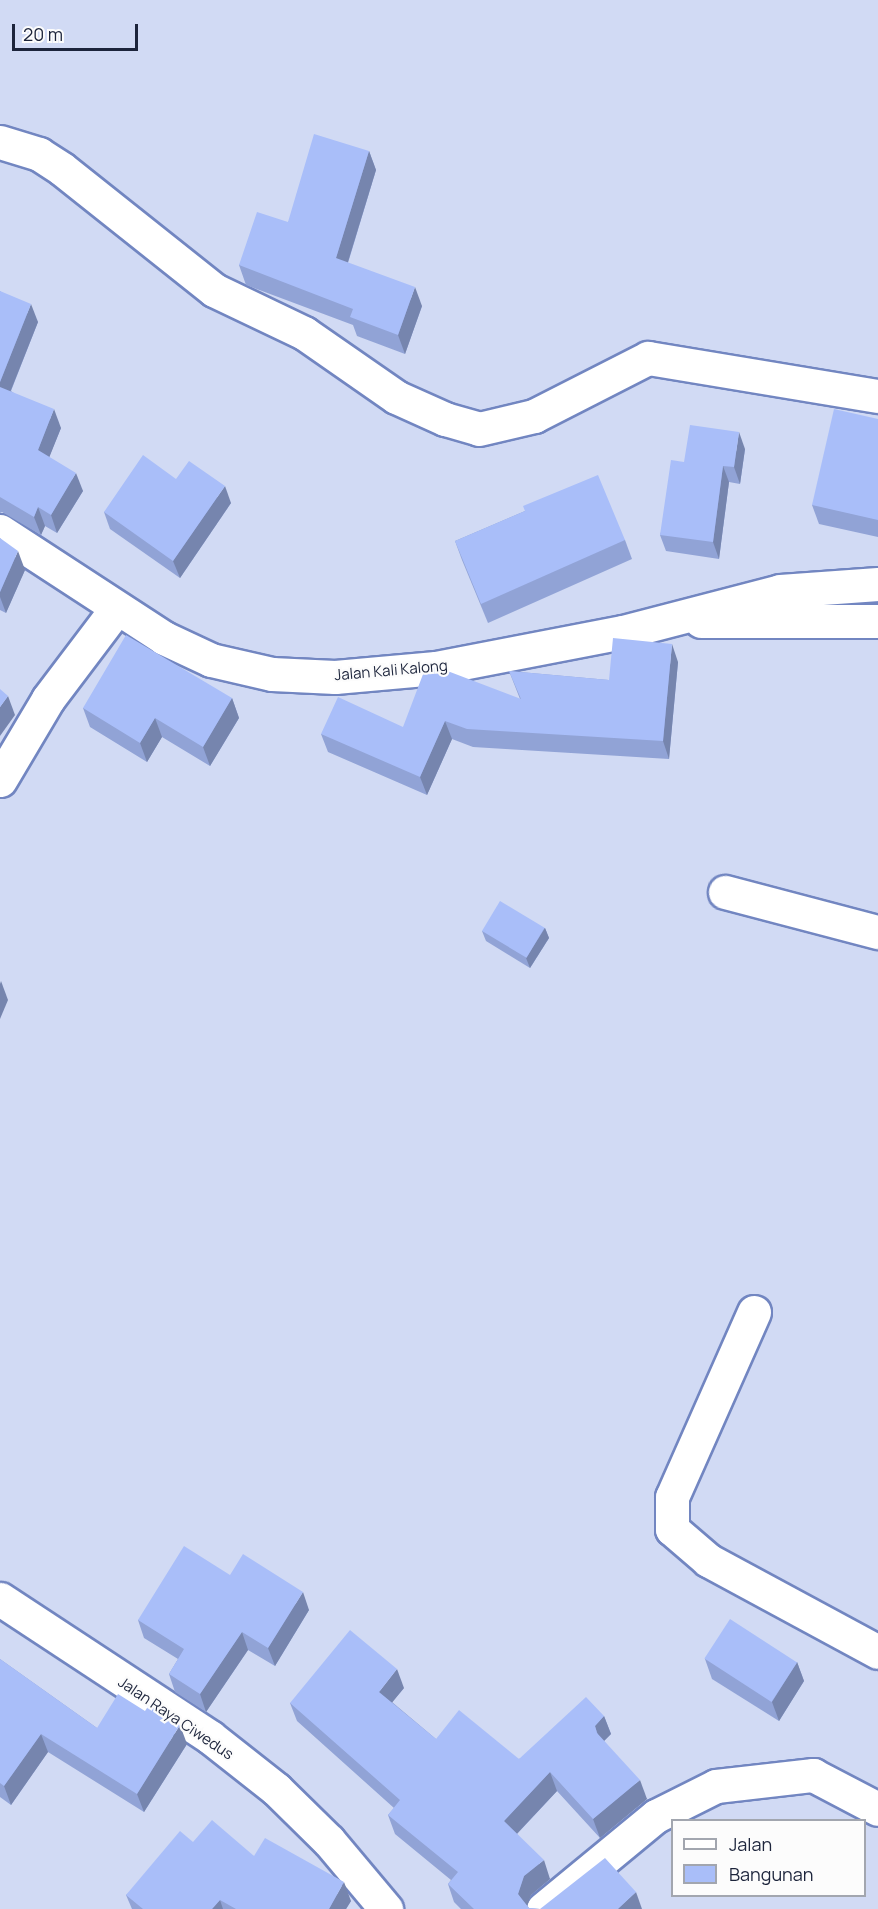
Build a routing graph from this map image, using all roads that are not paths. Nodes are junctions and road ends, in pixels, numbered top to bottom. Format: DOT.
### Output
graph roads {
  1 [pos="0,142"];
  2 [pos="878,396"];
  3 [pos="0,531"];
  4 [pos="878,584"];
  5 [pos="116,609"];
  6 [pos="678,619"];
  7 [pos="878,621"];
  8 [pos="0,780"];
  9 [pos="725,892"];
  10 [pos="878,932"];
  11 [pos="754,1312"];
  12 [pos="0,1599"];
  13 [pos="878,1652"];
  14 [pos="878,1809"];
  15 [pos="386,1909"];
  16 [pos="543,1909"];
  1 -- 2 [label="street"];
  3 -- 5 [label="street, Jalan Kali Kalong"];
  4 -- 6 [label="street, Jalan Kali Kalong"];
  5 -- 6 [label="street, Jalan Kali Kalong"];
  5 -- 8 [label="street"];
  6 -- 7 [label="street"];
  9 -- 10 [label="street"];
  11 -- 13 [label="street"];
  12 -- 15 [label="street, Jalan Raya Ciwedus"];
  14 -- 16 [label="street"];
}
